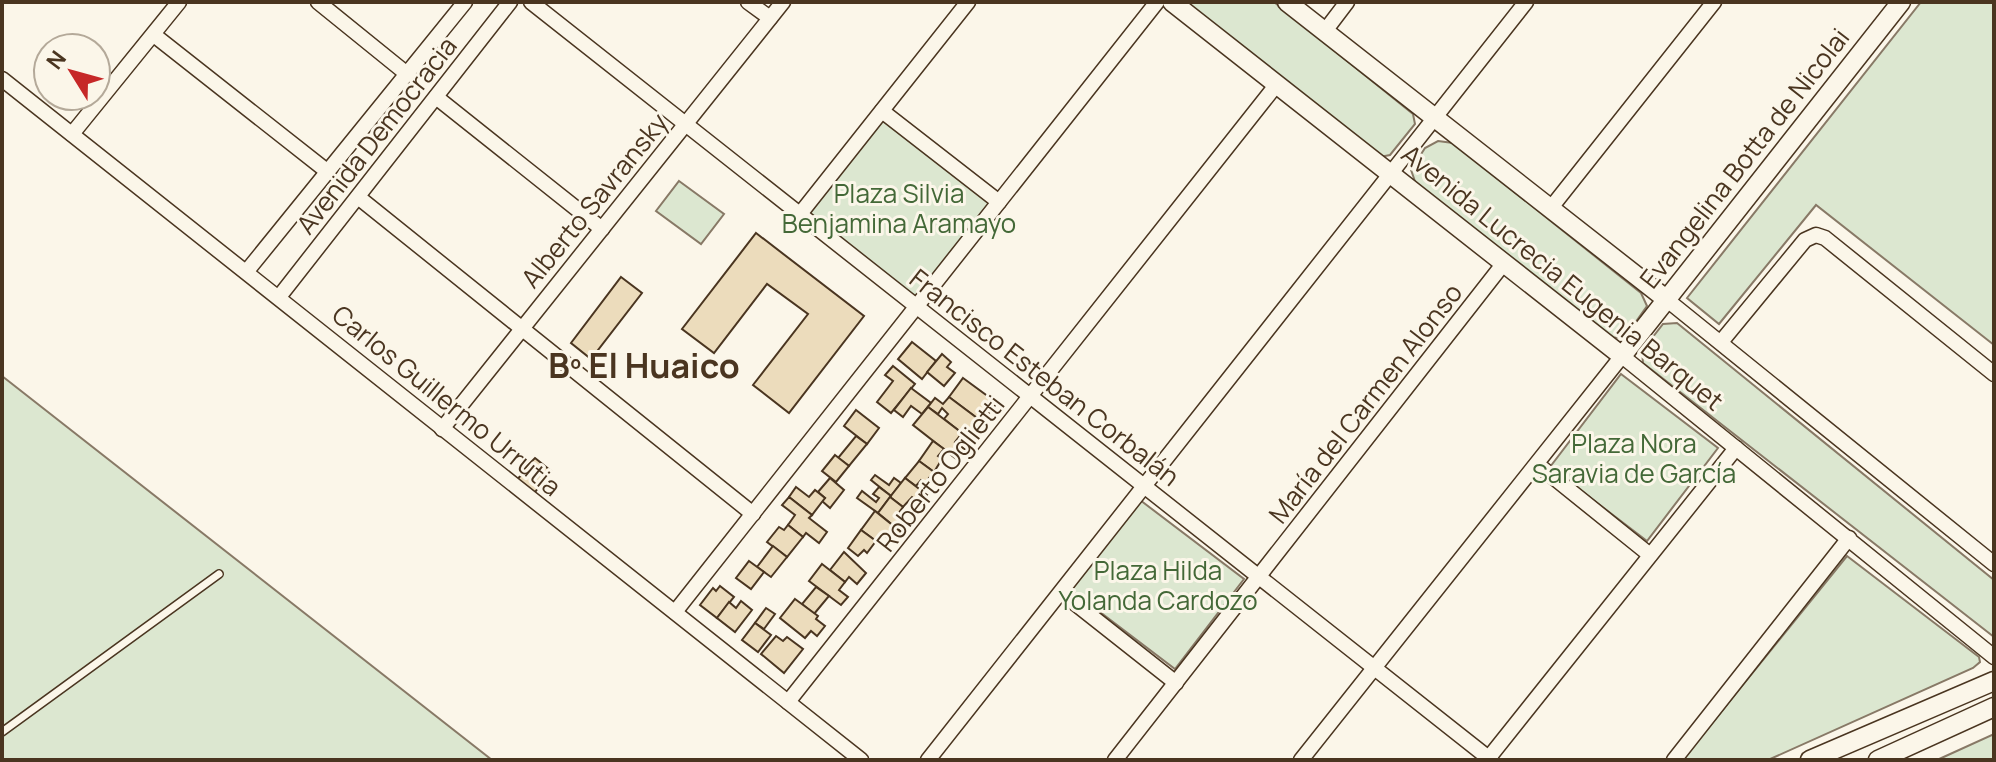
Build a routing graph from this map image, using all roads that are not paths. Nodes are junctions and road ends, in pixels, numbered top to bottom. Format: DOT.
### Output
graph roads {
  1 [pos="179,2"];
  2 [pos="318,2"];
  3 [pos="465,2"];
  4 [pos="510,2"];
  5 [pos="531,2"];
  6 [pos="748,2"];
  7 [pos="783,2"];
  8 [pos="968,2"];
  9 [pos="1157,2"];
  10 [pos="1172,2"];
  11 [pos="1287,2"];
  12 [pos="1347,2"];
  13 [pos="1526,2"];
  14 [pos="1714,2"];
  15 [pos="1896,4"];
  16 [pos="770,18"];
  17 [pos="1325,31"];
  18 [pos="154,35"];
  19 [pos="407,74"];
  20 [pos="2,79"];
  21 [pos="1277,84"];
  22 [pos="436,97"];
  23 [pos="882,111"];
  24 [pos="1434,118"];
  25 [pos="686,124"];
  26 [pos="72,134"];
  27 [pos="328,172"];
  28 [pos="1391,173"];
  29 [pos="358,197"];
  30 [pos="999,202"];
  31 [pos="1550,209"];
  32 [pos="800,214"];
  33 [pos="602,229"];
  34 [pos="1504,263"];
  35 [pos="247,271"];
  36 [pos="279,297"];
  37 [pos="1666,299"];
  38 [pos="917,307"];
  39 [pos="523,328"];
  40 [pos="1721,342"];
  41 [pos="1622,356"];
  42 [pos="1994,374"];
  43 [pos="1031,397"];
  44 [pos="442,429"];
  45 [pos="1736,448"];
  46 [pos="1537,464"];
  47 [pos="1144,486"];
  48 [pos="753,514"];
  49 [pos="1849,538"];
  50 [pos="1650,555"];
  51 [pos="1994,564"];
  52 [pos="219,574"];
  53 [pos="1259,577"];
  54 [pos="1062,593"];
  55 [pos="675,612"];
  56 [pos="1994,657"];
  57 [pos="1374,667"];
  58 [pos="1994,681"];
  59 [pos="1176,683"];
  60 [pos="788,702"];
  61 [pos="1994,707"];
  62 [pos="2,732"];
  63 [pos="1489,759"];
  64 [pos="861,760"];
  65 [pos="928,760"];
  66 [pos="1115,760"];
  67 [pos="1301,760"];
  68 [pos="1674,760"];
  69 [pos="1810,760"];
  70 [pos="1878,760"];
  1 -- 18 [label="street"];
  2 -- 19 [label="street"];
  3 -- 19 [label="street, Avenida Democracia"];
  4 -- 22 [label="street, Avenida Democracia"];
  5 -- 25 [label="street, Francisco Esteban Corbalán"];
  6 -- 16 [label="street"];
  7 -- 16 [label="street, Alberto Savransky"];
  8 -- 23 [label="street"];
  9 -- 30 [label="street"];
  10 -- 21 [label="street, Avenida Lucrecia Eugenia Barquet"];
  11 -- 17 [label="street, Avenida Lucrecia Eugenia Barquet"];
  12 -- 17 [label="street"];
  13 -- 24 [label="street"];
  14 -- 31 [label="street"];
  15 -- 37 [label="street, Evangelina Botta de Nicolai"];
  16 -- 25 [label="street, Alberto Savransky"];
  17 -- 24 [label="street, Avenida Lucrecia Eugenia Barquet"];
  18 -- 26 [label="street"];
  18 -- 27 [label="street"];
  19 -- 27 [label="street, Avenida Democracia"];
  20 -- 26 [label="street, Carlos Guillermo Urrutia"];
  21 -- 28 [label="street, Avenida Lucrecia Eugenia Barquet"];
  21 -- 43 [label="street, Roberto Oglietti"];
  22 -- 29 [label="street, Avenida Democracia"];
  22 -- 33 [label="street"];
  23 -- 30 [label="street"];
  23 -- 32 [label="street"];
  24 -- 28 [label="street"];
  24 -- 31 [label="street, Avenida Lucrecia Eugenia Barquet"];
  25 -- 32 [label="street, Francisco Esteban Corbalán"];
  25 -- 33 [label="street, Alberto Savransky"];
  26 -- 35 [label="street, Carlos Guillermo Urrutia"];
  27 -- 35 [label="street, Avenida Democracia"];
  28 -- 34 [label="street, Avenida Lucrecia Eugenia Barquet"];
  28 -- 47 [label="street"];
  29 -- 36 [label="street, Avenida Democracia"];
  29 -- 39 [label="street"];
  30 -- 38 [label="street"];
  31 -- 37 [label="street, Avenida Lucrecia Eugenia Barquet"];
  32 -- 38 [label="street, Francisco Esteban Corbalán"];
  33 -- 39 [label="street, Alberto Savransky"];
  34 -- 41 [label="street, Avenida Lucrecia Eugenia Barquet"];
  34 -- 53 [label="street, María del Carmen Alonso"];
  35 -- 36 [label="street, Carlos Guillermo Urrutia"];
  36 -- 44 [label="street, Carlos Guillermo Urrutia"];
  37 -- 40 [label="street, Avenida Lucrecia Eugenia Barquet"];
  37 -- 41 [label="street, Evangelina Botta de Nicolai"];
  38 -- 43 [label="street, Francisco Esteban Corbalán"];
  38 -- 48 [label="street"];
  39 -- 44 [label="street, Alberto Savransky"];
  39 -- 48 [label="street"];
  40 -- 42 [label="street"];
  40 -- 51 [label="street, Avenida Lucrecia Eugenia Barquet"];
  41 -- 45 [label="street, Avenida Lucrecia Eugenia Barquet"];
  41 -- 46 [label="street, Evangelina Botta de Nicolai"];
  43 -- 47 [label="street, Francisco Esteban Corbalán"];
  43 -- 60 [label="street, Roberto Oglietti"];
  44 -- 55 [label="street, Carlos Guillermo Urrutia"];
  45 -- 49 [label="street, Avenida Lucrecia Eugenia Barquet"];
  45 -- 50 [label="street"];
  46 -- 50 [label="street"];
  46 -- 57 [label="street, Evangelina Botta de Nicolai"];
  47 -- 53 [label="street, Francisco Esteban Corbalán"];
  47 -- 54 [label="street"];
  48 -- 55 [label="street"];
  49 -- 56 [label="street, Avenida Lucrecia Eugenia Barquet"];
  49 -- 68 [label="street"];
  50 -- 63 [label="street"];
  52 -- 62 [label="lane"];
  53 -- 57 [label="street, Francisco Esteban Corbalán"];
  53 -- 59 [label="street, María del Carmen Alonso"];
  54 -- 59 [label="street"];
  54 -- 65 [label="street"];
  55 -- 60 [label="street, Carlos Guillermo Urrutia"];
  57 -- 63 [label="street, Francisco Esteban Corbalán"];
  57 -- 67 [label="street, Evangelina Botta de Nicolai"];
  58 -- 69 [label="street"];
  59 -- 66 [label="street, María del Carmen Alonso"];
  60 -- 64 [label="street, Carlos Guillermo Urrutia"];
  61 -- 70 [label="street"];
}
